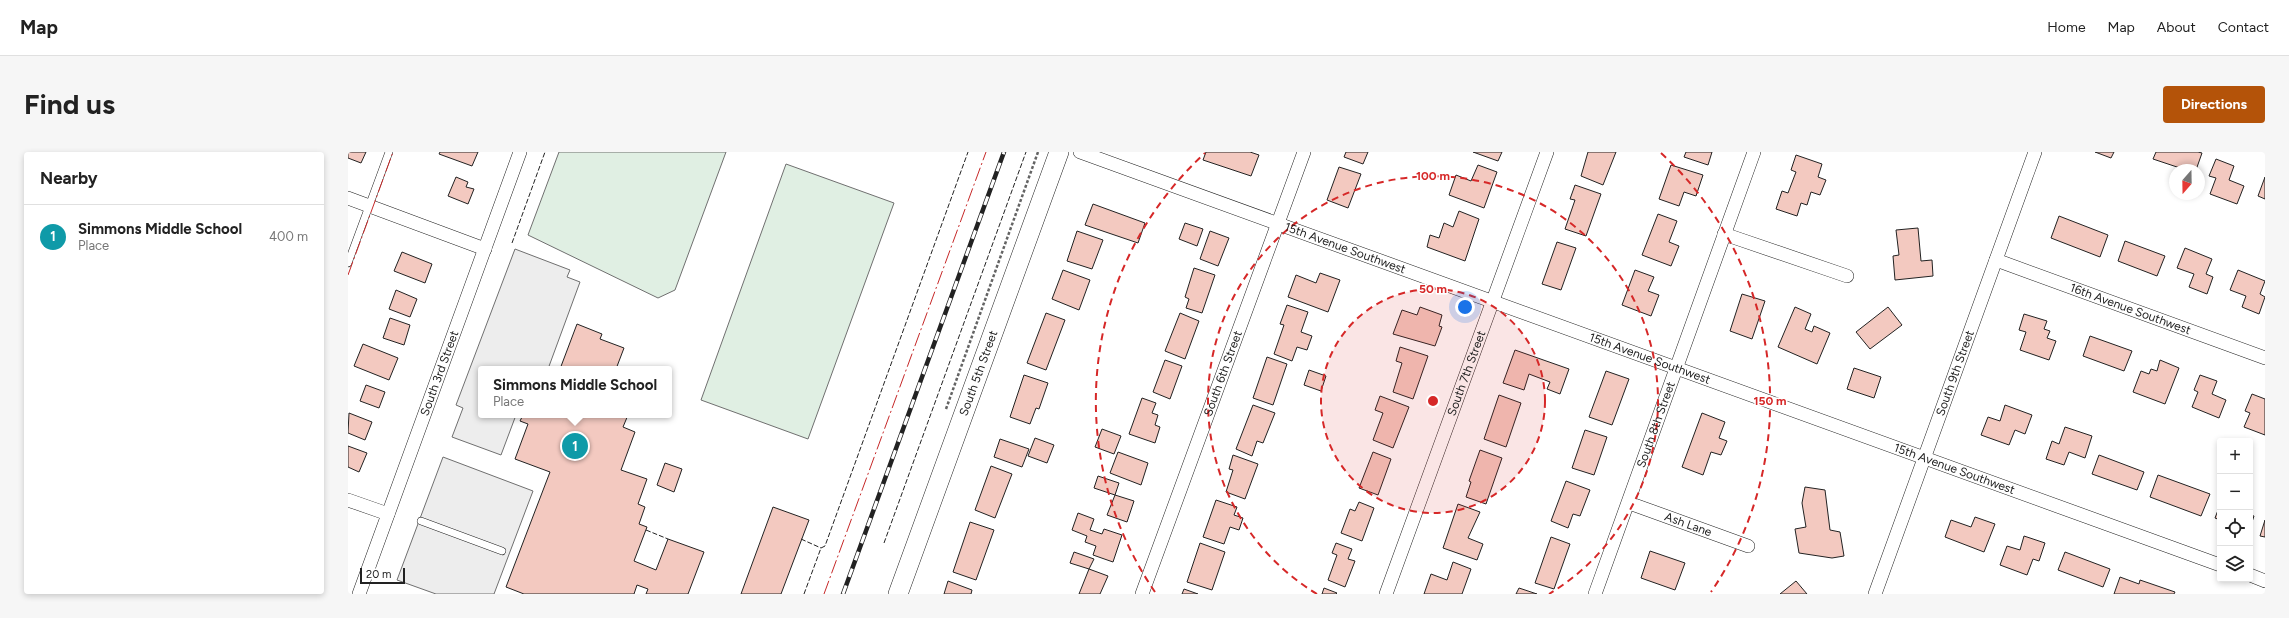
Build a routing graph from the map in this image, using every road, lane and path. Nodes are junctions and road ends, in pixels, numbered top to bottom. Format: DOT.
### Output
graph roads {
  1 [pos="389,152"];
  2 [pos="520,152"];
  3 [pos="1038,152"];
  4 [pos="1059,152"];
  5 [pos="1080,152"];
  6 [pos="1304,152"];
  7 [pos="1547,152"];
  8 [pos="1754,152"];
  9 [pos="2035,152"];
  10 [pos="348,198"];
  11 [pos="369,206"];
  12 [pos="1278,224"];
  13 [pos="1724,234"];
  14 [pos="485,249"];
  15 [pos="1996,260"];
  16 [pos="348,263"];
  17 [pos="1846,276"];
  18 [pos="1494,301"];
  19 [pos="2265,358"];
  20 [pos="1676,367"];
  21 [pos="944,413"];
  22 [pos="1924,457"];
  23 [pos="348,500"];
  24 [pos="1629,503"];
  25 [pos="388,514"];
  26 [pos="421,521"];
  27 [pos="1748,546"];
  28 [pos="502,551"];
  29 [pos="2217,564"];
  30 [pos="2253,576"];
  31 [pos="2265,581"];
  32 [pos="359,594"];
  33 [pos="898,594"];
  34 [pos="1142,594"];
  35 [pos="1386,594"];
  36 [pos="1596,594"];
  37 [pos="1875,594"];
  1 -- 11 [label="lane"];
  2 -- 14 [label="street, South 3rd Street"];
  3 -- 21 [label="path"];
  4 -- 33 [label="main road, South 5th Street"];
  5 -- 12 [label="street, 15th Avenue Southwest"];
  6 -- 12 [label="street, South 6th Street"];
  7 -- 18 [label="street, South 7th Street"];
  8 -- 13 [label="street, South 8th Street"];
  9 -- 15 [label="street, South 9th Street"];
  10 -- 11 [label="street"];
  11 -- 14 [label="street"];
  11 -- 16 [label="lane"];
  12 -- 18 [label="street, 15th Avenue Southwest"];
  12 -- 34 [label="street, South 6th Street"];
  13 -- 17 [label="street"];
  13 -- 20 [label="street, South 8th Street"];
  14 -- 25 [label="street, South 3rd Street"];
  15 -- 19 [label="street, 16th Avenue Southwest"];
  15 -- 22 [label="street, South 9th Street"];
  18 -- 20 [label="street, 15th Avenue Southwest"];
  18 -- 35 [label="street, South 7th Street"];
  20 -- 22 [label="street, 15th Avenue Southwest"];
  20 -- 24 [label="street, South 8th Street"];
  22 -- 29 [label="street, 15th Avenue Southwest"];
  22 -- 37 [label="street, South 9th Street"];
  23 -- 25 [label="street"];
  24 -- 27 [label="street, Ash Lane"];
  24 -- 36 [label="street, South 8th Street"];
  25 -- 32 [label="street, South 3rd Street"];
  26 -- 28 [label="lane"];
  30 -- 31 [label="street"];
}
